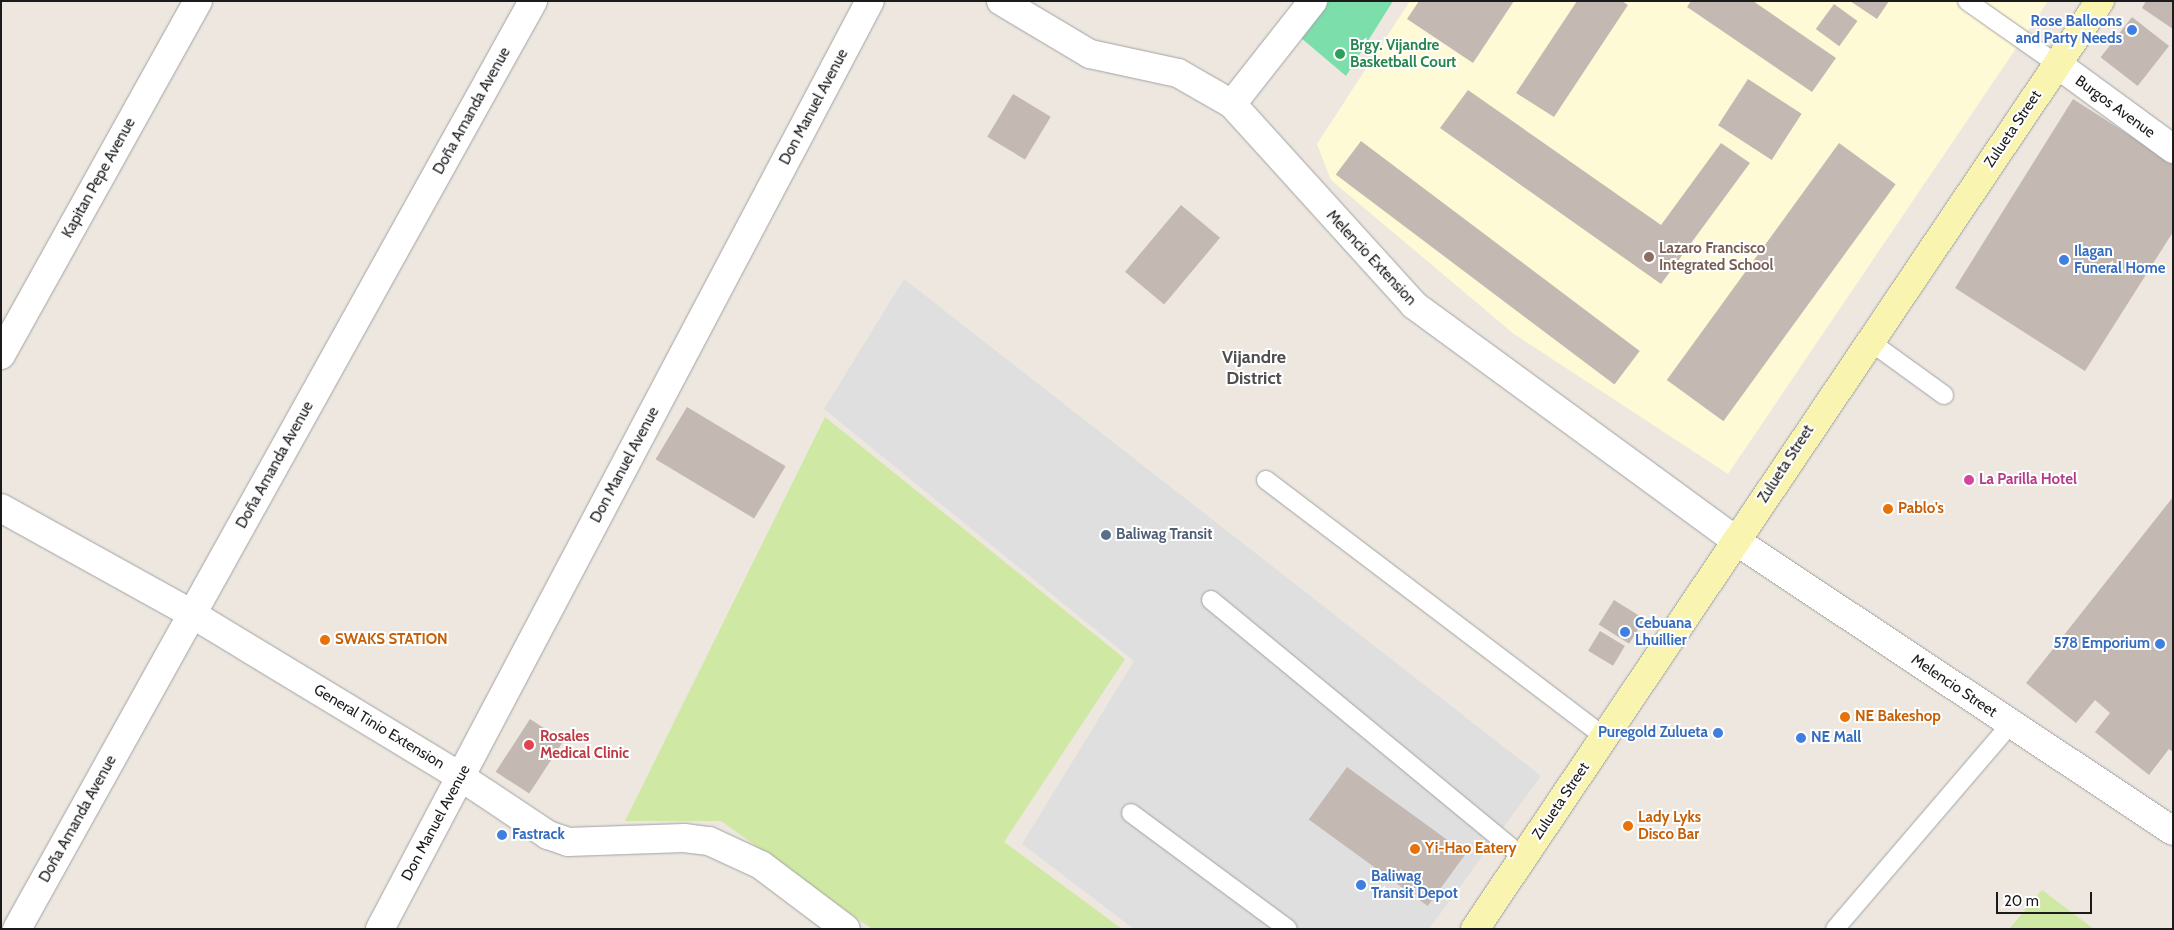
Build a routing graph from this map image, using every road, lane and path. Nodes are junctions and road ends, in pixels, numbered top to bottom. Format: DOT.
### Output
graph roads {
  1 [pos="198,1"];
  2 [pos="533,1"];
  3 [pos="870,1"];
  4 [pos="1001,1"];
  5 [pos="1312,1"];
  6 [pos="1967,1"];
  7 [pos="2100,1"];
  8 [pos="2056,64"];
  9 [pos="1232,104"];
  10 [pos="2173,149"];
  11 [pos="1868,340"];
  12 [pos="1,355"];
  13 [pos="1944,396"];
  14 [pos="1266,480"];
  15 [pos="1,508"];
  16 [pos="1736,541"];
  17 [pos="1211,600"];
  18 [pos="192,614"];
  19 [pos="2011,724"];
  20 [pos="1605,737"];
  21 [pos="461,777"];
  22 [pos="1131,813"];
  23 [pos="2173,831"];
  24 [pos="1524,857"];
  25 [pos="17,929"];
  26 [pos="380,929"];
  27 [pos="846,929"];
  28 [pos="1288,929"];
  29 [pos="1474,929"];
  30 [pos="1835,929"];
  1 -- 12 [label="street, Kapitan Pepe Avenue"];
  2 -- 18 [label="street, Doña Amanda Avenue"];
  3 -- 21 [label="street, Don Manuel Avenue"];
  4 -- 9 [label="street, Melencio Extension"];
  5 -- 9 [label="street"];
  6 -- 8 [label="lane"];
  7 -- 8 [label="main road, Zulueta Street"];
  8 -- 10 [label="street, Burgos Avenue"];
  8 -- 11 [label="main road, Zulueta Street"];
  9 -- 16 [label="street, Melencio Extension"];
  11 -- 13 [label="lane"];
  11 -- 16 [label="main road, Zulueta Street"];
  14 -- 20 [label="lane"];
  15 -- 18 [label="street, General Tinio Extension"];
  16 -- 19 [label="street, Melencio Street"];
  16 -- 20 [label="main road, Zulueta Street"];
  17 -- 24 [label="lane"];
  18 -- 21 [label="street, General Tinio Extension"];
  18 -- 25 [label="street, Doña Amanda Avenue"];
  19 -- 23 [label="street, Melencio Street"];
  19 -- 30 [label="lane"];
  20 -- 24 [label="main road, Zulueta Street"];
  21 -- 26 [label="street, Don Manuel Avenue"];
  21 -- 27 [label="street, General Tinio Extension"];
  22 -- 28 [label="lane"];
  24 -- 29 [label="main road, Zulueta Street"];
}
